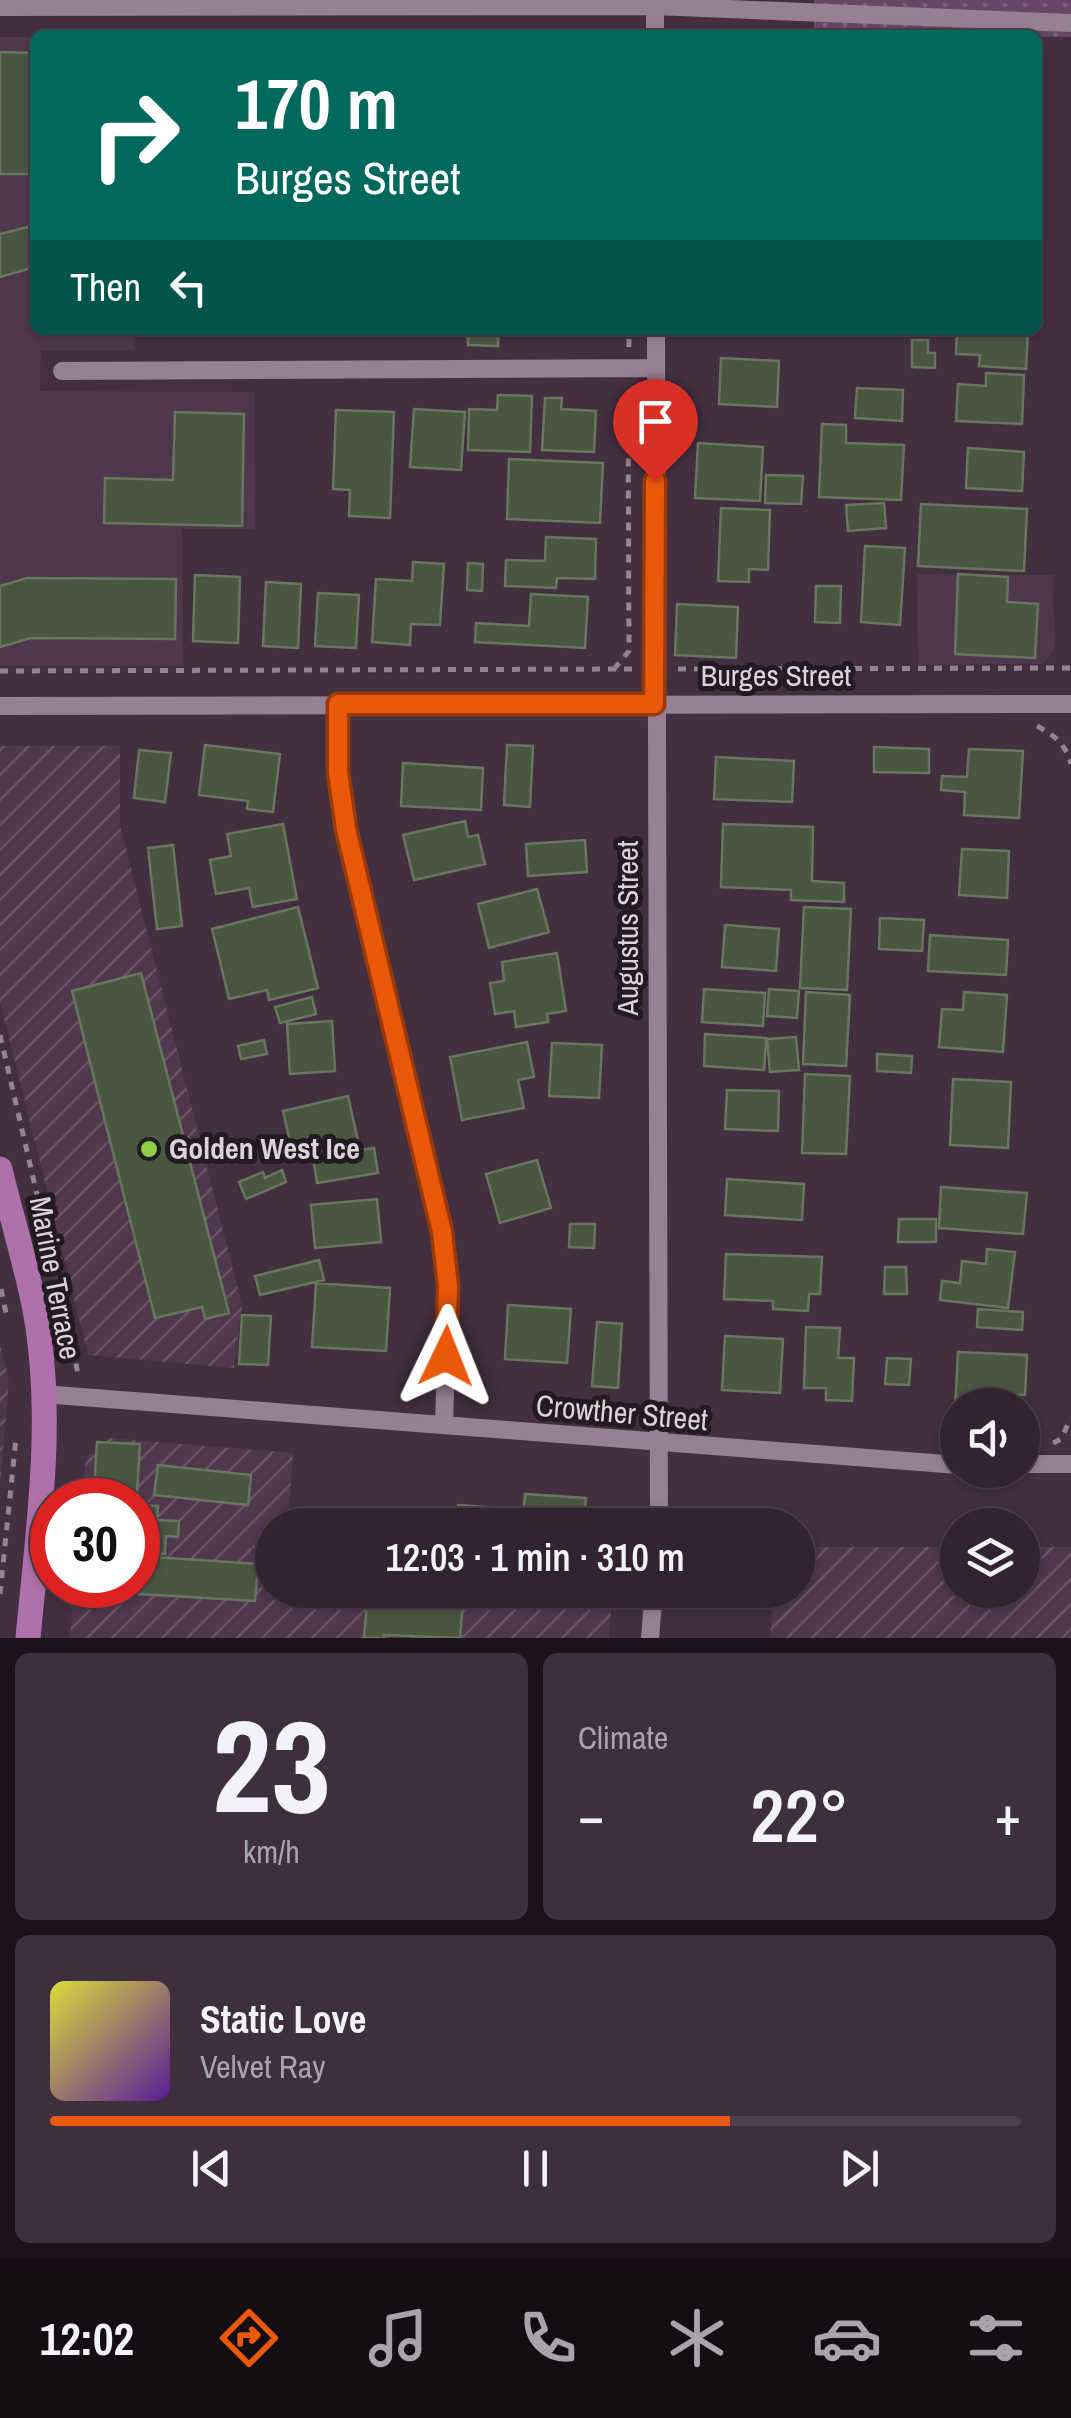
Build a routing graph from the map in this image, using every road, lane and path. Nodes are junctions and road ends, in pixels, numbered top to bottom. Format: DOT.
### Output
graph roads {
  1 [pos="159,3"];
  2 [pos="308,3"];
  3 [pos="655,3"];
  4 [pos="0,7"];
  5 [pos="855,7"];
  6 [pos="1071,23"];
  7 [pos="655,30"];
  8 [pos="629,335"];
  9 [pos="656,335"];
  10 [pos="629,348"];
  11 [pos="656,368"];
  12 [pos="62,371"];
  13 [pos="628,385"];
  14 [pos="1071,668"];
  15 [pos="625,669"];
  16 [pos="678,669"];
  17 [pos="614,670"];
  18 [pos="0,671"];
  19 [pos="338,704"];
  20 [pos="654,704"];
  21 [pos="1071,704"];
  22 [pos="0,706"];
  23 [pos="1037,726"];
  24 [pos="1071,764"];
  25 [pos="0,1034"];
  26 [pos="0,1169"];
  27 [pos="53,1262"];
  28 [pos="0,1282"];
  29 [pos="62,1300"];
  30 [pos="8,1320"];
  31 [pos="79,1375"];
  32 [pos="43,1394"];
  33 [pos="1071,1418"];
  34 [pos="444,1426"];
  35 [pos="16,1431"];
  36 [pos="658,1444"];
  37 [pos="1051,1444"];
  38 [pos="940,1464"];
  39 [pos="1040,1464"];
  40 [pos="1071,1464"];
  41 [pos="659,1508"];
  42 [pos="0,1594"];
  43 [pos="652,1608"];
  44 [pos="28,1638"];
  45 [pos="650,1638"];
  1 -- 2 [label="street"];
  1 -- 4 [label="street"];
  2 -- 3 [label="street"];
  3 -- 5 [label="street"];
  3 -- 7 [label="street"];
  5 -- 6 [label="street"];
  8 -- 10 [label="path"];
  9 -- 11 [label="street, Augustus Street"];
  11 -- 12 [label="street"];
  11 -- 20 [label="street, Augustus Street"];
  13 -- 17 [label="path"];
  14 -- 16 [label="path"];
  15 -- 17 [label="path"];
  17 -- 18 [label="path"];
  19 -- 20 [label="street, Burges Street"];
  19 -- 22 [label="street, Burges Street"];
  19 -- 34 [label="street"];
  20 -- 21 [label="street, Burges Street"];
  20 -- 36 [label="street, Augustus Street"];
  23 -- 24 [label="path"];
  25 -- 27 [label="path"];
  26 -- 32 [label="main road, Marine Terrace"];
  28 -- 30 [label="path"];
  29 -- 31 [label="path"];
  32 -- 34 [label="street, Crowther Street"];
  32 -- 44 [label="main road, Marine Terrace"];
  33 -- 37 [label="path"];
  34 -- 36 [label="street, Crowther Street"];
  35 -- 42 [label="path"];
  36 -- 38 [label="street, Crowther Street"];
  36 -- 41 [label="street, Augustus Street"];
  39 -- 40 [label="street"];
  43 -- 45 [label="street"];
}
